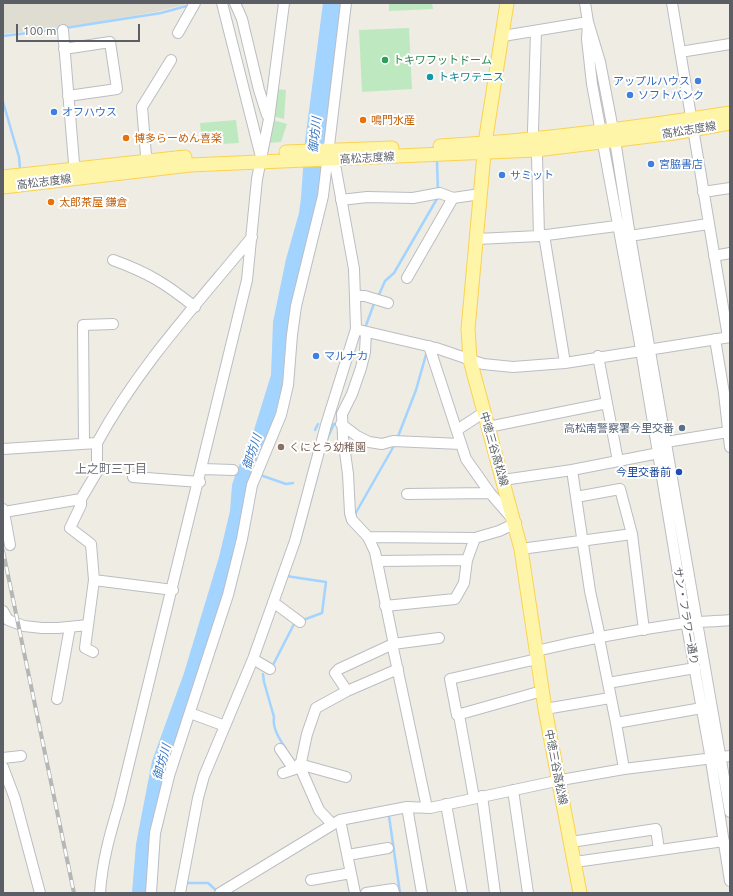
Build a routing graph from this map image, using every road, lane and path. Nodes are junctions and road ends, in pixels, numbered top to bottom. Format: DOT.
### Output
graph roads {
  1 [pos="195,3"];
  2 [pos="222,3"];
  3 [pos="235,3"];
  4 [pos="284,3"];
  5 [pos="346,3"];
  6 [pos="507,3"];
  7 [pos="585,3"];
  8 [pos="672,3"];
  9 [pos="588,22"];
  10 [pos="63,30"];
  11 [pos="536,31"];
  12 [pos="178,33"];
  13 [pos="503,36"];
  14 [pos="730,44"];
  15 [pos="64,49"];
  16 [pos="680,52"];
  17 [pos="171,60"];
  18 [pos="68,96"];
  19 [pos="730,112"];
  20 [pos="268,119"];
  21 [pos="730,123"];
  22 [pos="692,124"];
  23 [pos="608,136"];
  24 [pos="535,145"];
  25 [pos="484,148"];
  26 [pos="327,155"];
  27 [pos="260,158"];
  28 [pos="146,164"];
  29 [pos="75,174"];
  30 [pos="3,177"];
  31 [pos="3,187"];
  32 [pos="730,188"];
  33 [pos="703,192"];
  34 [pos="481,194"];
  35 [pos="452,198"];
  36 [pos="340,200"];
  37 [pos="708,224"];
  38 [pos="624,225"];
  39 [pos="541,236"];
  40 [pos="625,237"];
  41 [pos="252,238"];
  42 [pos="477,239"];
  43 [pos="730,253"];
  44 [pos="714,256"];
  45 [pos="113,260"];
  46 [pos="406,278"];
  47 [pos="356,296"];
  48 [pos="388,303"];
  49 [pos="195,307"];
  50 [pos="113,324"];
  51 [pos="361,330"];
  52 [pos="729,337"];
  53 [pos="715,339"];
  54 [pos="429,346"];
  55 [pos="645,349"];
  56 [pos="598,356"];
  57 [pos="470,360"];
  58 [pos="564,363"];
  59 [pos="727,393"];
  60 [pos="334,400"];
  61 [pos="607,403"];
  62 [pos="345,408"];
  63 [pos="483,413"];
  64 [pos="341,424"];
  65 [pos="488,426"];
  66 [pos="457,430"];
  67 [pos="728,432"];
  68 [pos="84,443"];
  69 [pos="97,443"];
  70 [pos="461,444"];
  71 [pos="660,447"];
  72 [pos="730,447"];
  73 [pos="3,448"];
  74 [pos="618,461"];
  75 [pos="202,469"];
  76 [pos="233,470"];
  77 [pos="572,470"];
  78 [pos="133,477"];
  79 [pos="503,480"];
  80 [pos="200,482"];
  81 [pos="490,493"];
  82 [pos="407,494"];
  83 [pos="576,497"];
  84 [pos="80,499"];
  85 [pos="3,511"];
  86 [pos="516,523"];
  87 [pos="632,534"];
  88 [pos="368,537"];
  89 [pos="475,538"];
  90 [pos="583,541"];
  91 [pos="10,545"];
  92 [pos="521,549"];
  93 [pos="467,560"];
  94 [pos="378,562"];
  95 [pos="94,580"];
  96 [pos="173,590"];
  97 [pos="273,602"];
  98 [pos="385,606"];
  99 [pos="3,611"];
  100 [pos="730,620"];
  101 [pos="300,622"];
  102 [pos="692,623"];
  103 [pos="88,625"];
  104 [pos="70,627"];
  105 [pos="644,630"];
  106 [pos="439,638"];
  107 [pos="599,638"];
  108 [pos="393,644"];
  109 [pos="93,652"];
  110 [pos="536,655"];
  111 [pos="253,659"];
  112 [pos="695,668"];
  113 [pos="398,669"];
  114 [pos="270,670"];
  115 [pos="608,683"];
  116 [pos="348,691"];
  117 [pos="542,691"];
  118 [pos="610,698"];
  119 [pos="57,699"];
  120 [pos="702,708"];
  121 [pos="545,710"];
  122 [pos="190,713"];
  123 [pos="459,715"];
  124 [pos="616,723"];
  125 [pos="225,726"];
  126 [pos="280,748"];
  127 [pos="21,756"];
  128 [pos="720,757"];
  129 [pos="3,758"];
  130 [pos="297,766"];
  131 [pos="3,767"];
  132 [pos="624,769"];
  133 [pos="283,773"];
  134 [pos="346,777"];
  135 [pos="559,780"];
  136 [pos="514,790"];
  137 [pos="478,797"];
  138 [pos="446,804"];
  139 [pos="407,808"];
  140 [pos="427,808"];
  141 [pos="730,812"];
  142 [pos="336,822"];
  143 [pos="724,841"];
  144 [pos="571,842"];
  145 [pos="388,848"];
  146 [pos="659,850"];
  147 [pos="348,856"];
  148 [pos="575,862"];
  149 [pos="351,873"];
  150 [pos="310,880"];
  151 [pos="730,882"];
  152 [pos="40,893"];
  153 [pos="100,893"];
  154 [pos="151,893"];
  155 [pos="180,893"];
  156 [pos="220,893"];
  157 [pos="355,893"];
  158 [pos="366,893"];
  159 [pos="394,893"];
  160 [pos="422,893"];
  161 [pos="462,893"];
  162 [pos="495,893"];
  163 [pos="528,893"];
  164 [pos="580,893"];
  1 -- 12 [label="street"];
  2 -- 27 [label="street"];
  3 -- 20 [label="street"];
  4 -- 20 [label="street"];
  5 -- 26 [label="street"];
  6 -- 13 [label="main road, 中徳三谷高松線"];
  7 -- 9 [label="street, サン・フラワー通り"];
  8 -- 16 [label="street"];
  9 -- 11 [label="street"];
  9 -- 23 [label="street, サン・フラワー通り"];
  10 -- 15 [label="street"];
  11 -- 13 [label="street"];
  11 -- 24 [label="street"];
  13 -- 25 [label="main road, 中徳三谷高松線"];
  14 -- 16 [label="street"];
  15 -- 18 [label="street"];
  15 -- 18 [label="street"];
  16 -- 22 [label="street"];
  17 -- 28 [label="street"];
  18 -- 29 [label="street"];
  19 -- 22 [label="main road, 高松志度線"];
  20 -- 27 [label="street"];
  21 -- 22 [label="main road, 高松志度線"];
  22 -- 23 [label="main road, 高松志度線"];
  22 -- 33 [label="street"];
  23 -- 24 [label="main road, 高松志度線"];
  23 -- 38 [label="street, サン・フラワー通り"];
  24 -- 25 [label="main road, 高松志度線"];
  24 -- 39 [label="street"];
  25 -- 26 [label="main road, 高松志度線"];
  25 -- 34 [label="main road, 中徳三谷高松線"];
  26 -- 27 [label="main road, 高松志度線"];
  26 -- 36 [label="street"];
  26 -- 122 [label="street"];
  27 -- 28 [label="main road, 高松志度線"];
  27 -- 41 [label="street"];
  28 -- 29 [label="main road, 高松志度線"];
  29 -- 30 [label="main road, 高松志度線"];
  29 -- 31 [label="main road, 高松志度線"];
  32 -- 33 [label="street"];
  33 -- 37 [label="street"];
  34 -- 35 [label="street"];
  34 -- 42 [label="main road, 中徳三谷高松線"];
  35 -- 36 [label="street"];
  35 -- 46 [label="street"];
  36 -- 47 [label="street"];
  37 -- 40 [label="street"];
  37 -- 44 [label="street"];
  38 -- 39 [label="street"];
  38 -- 40 [label="street, サン・フラワー通り"];
  39 -- 42 [label="street"];
  39 -- 58 [label="street"];
  40 -- 55 [label="street, サン・フラワー通り"];
  41 -- 49 [label="street"];
  41 -- 75 [label="street"];
  42 -- 57 [label="main road, 中徳三谷高松線"];
  43 -- 44 [label="street"];
  44 -- 52 [label="street"];
  45 -- 49 [label="street"];
  47 -- 48 [label="street"];
  47 -- 51 [label="street"];
  49 -- 69 [label="street"];
  50 -- 68 [label="street"];
  51 -- 54 [label="street"];
  51 -- 60 [label="street"];
  51 -- 62 [label="street"];
  52 -- 53 [label="street"];
  53 -- 55 [label="street"];
  53 -- 59 [label="street"];
  54 -- 57 [label="street"];
  54 -- 66 [label="street"];
  55 -- 56 [label="street"];
  55 -- 71 [label="street, サン・フラワー通り"];
  56 -- 58 [label="street"];
  56 -- 61 [label="street"];
  57 -- 58 [label="street"];
  57 -- 63 [label="main road, 中徳三谷高松線"];
  59 -- 67 [label="street"];
  60 -- 62 [label="street"];
  60 -- 97 [label="street"];
  61 -- 65 [label="street"];
  61 -- 74 [label="street"];
  62 -- 64 [label="street"];
  63 -- 65 [label="main road, 中徳三谷高松線"];
  63 -- 66 [label="street"];
  64 -- 70 [label="street"];
  64 -- 88 [label="street"];
  65 -- 79 [label="main road, 中徳三谷高松線"];
  66 -- 70 [label="street"];
  67 -- 71 [label="street"];
  67 -- 72 [label="street"];
  68 -- 69 [label="street"];
  68 -- 73 [label="street"];
  69 -- 84 [label="street"];
  70 -- 81 [label="street"];
  71 -- 74 [label="street"];
  71 -- 102 [label="street, サン・フラワー通り"];
  74 -- 77 [label="street"];
  75 -- 76 [label="street"];
  75 -- 80 [label="street"];
  77 -- 79 [label="street"];
  77 -- 83 [label="street"];
  78 -- 80 [label="street"];
  79 -- 86 [label="main road, 中徳三谷高松線"];
  80 -- 96 [label="street"];
  81 -- 82 [label="street"];
  81 -- 86 [label="street"];
  83 -- 87 [label="street"];
  83 -- 90 [label="street"];
  84 -- 85 [label="street"];
  84 -- 95 [label="street"];
  85 -- 91 [label="street"];
  86 -- 89 [label="street"];
  86 -- 92 [label="main road, 中徳三谷高松線"];
  87 -- 90 [label="street"];
  87 -- 105 [label="street"];
  88 -- 89 [label="street"];
  88 -- 94 [label="street"];
  89 -- 93 [label="street"];
  90 -- 92 [label="street"];
  90 -- 107 [label="street"];
  92 -- 110 [label="main road, 中徳三谷高松線"];
  93 -- 94 [label="street"];
  93 -- 98 [label="street"];
  94 -- 98 [label="street"];
  95 -- 96 [label="street"];
  95 -- 103 [label="street"];
  96 -- 153 [label="street"];
  97 -- 101 [label="street"];
  97 -- 111 [label="street"];
  98 -- 108 [label="street"];
  99 -- 104 [label="street"];
  100 -- 102 [label="street"];
  102 -- 105 [label="street"];
  102 -- 112 [label="street, サン・フラワー通り"];
  102 -- 128 [label="street, サン・フラワー通り"];
  103 -- 104 [label="street"];
  103 -- 109 [label="street"];
  104 -- 119 [label="street"];
  105 -- 107 [label="street"];
  106 -- 108 [label="street"];
  107 -- 110 [label="street"];
  107 -- 115 [label="street"];
  108 -- 113 [label="street"];
  108 -- 116 [label="street"];
  110 -- 117 [label="main road, 中徳三谷高松線"];
  110 -- 123 [label="street"];
  111 -- 114 [label="street"];
  111 -- 125 [label="street"];
  112 -- 115 [label="street"];
  112 -- 120 [label="street, サン・フラワー通り"];
  113 -- 116 [label="street"];
  113 -- 140 [label="street"];
  115 -- 118 [label="street"];
  116 -- 130 [label="street"];
  117 -- 121 [label="main road, 中徳三谷高松線"];
  117 -- 123 [label="street"];
  118 -- 121 [label="street"];
  118 -- 124 [label="street"];
  120 -- 124 [label="street"];
  120 -- 128 [label="street, サン・フラワー通り"];
  121 -- 135 [label="main road, 中徳三谷高松線"];
  122 -- 125 [label="street"];
  122 -- 154 [label="street"];
  123 -- 137 [label="street"];
  124 -- 132 [label="street"];
  125 -- 155 [label="street"];
  126 -- 130 [label="street"];
  127 -- 129 [label="street"];
  128 -- 132 [label="street"];
  128 -- 141 [label="street, サン・フラワー通り"];
  128 -- 143 [label="street, サン・フラワー通り"];
  130 -- 133 [label="street"];
  130 -- 134 [label="street"];
  130 -- 142 [label="street"];
  131 -- 152 [label="street"];
  132 -- 135 [label="street"];
  135 -- 136 [label="street"];
  135 -- 144 [label="main road, 中徳三谷高松線"];
  136 -- 137 [label="street"];
  136 -- 163 [label="street"];
  137 -- 138 [label="street"];
  137 -- 162 [label="street"];
  138 -- 140 [label="street"];
  138 -- 161 [label="street"];
  139 -- 140 [label="street"];
  139 -- 142 [label="street"];
  139 -- 160 [label="street"];
  142 -- 147 [label="street"];
  142 -- 156 [label="street"];
  143 -- 146 [label="street"];
  143 -- 151 [label="street, サン・フラワー通り"];
  144 -- 146 [label="street"];
  144 -- 148 [label="main road, 中徳三谷高松線"];
  145 -- 147 [label="street"];
  146 -- 148 [label="street"];
  147 -- 149 [label="street"];
  148 -- 164 [label="main road, 中徳三谷高松線"];
  149 -- 150 [label="street"];
  149 -- 157 [label="street"];
  158 -- 159 [label="street"];
}
